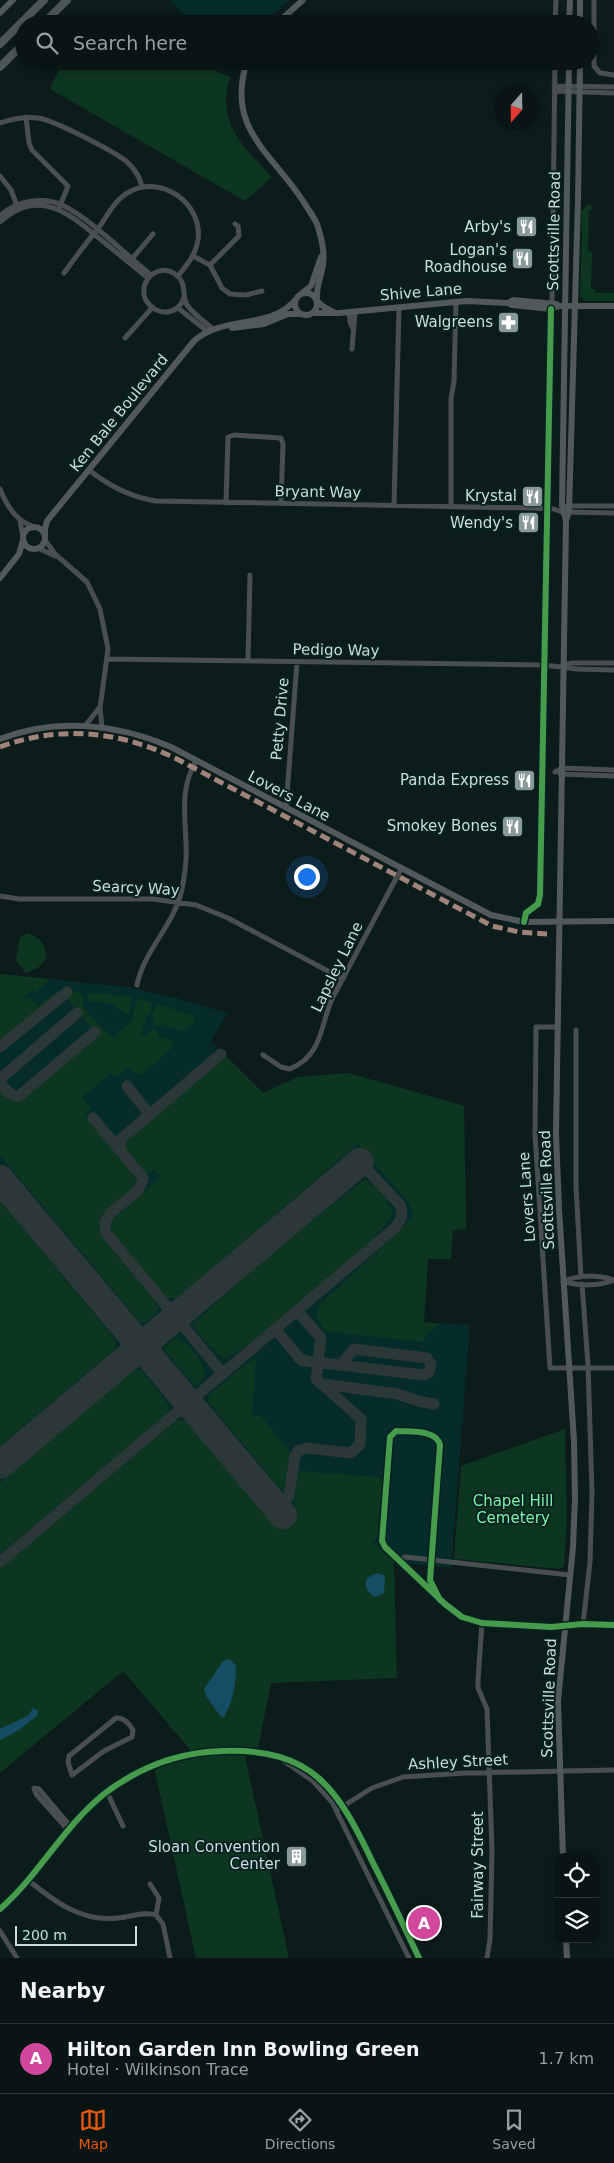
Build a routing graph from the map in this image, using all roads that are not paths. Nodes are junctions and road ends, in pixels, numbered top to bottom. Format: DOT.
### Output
graph roads {
  1 [pos="13,0"];
  2 [pos="44,0"];
  3 [pos="67,0"];
  4 [pos="303,0"];
  5 [pos="556,0"];
  6 [pos="570,0"];
  7 [pos="580,0"];
  8 [pos="594,0"];
  9 [pos="0,13"];
  10 [pos="29,15"];
  11 [pos="52,15"];
  12 [pos="286,15"];
  13 [pos="555,15"];
  14 [pos="570,15"];
  15 [pos="580,15"];
  16 [pos="594,15"];
  17 [pos="15,29"];
  18 [pos="0,44"];
  19 [pos="15,52"];
  20 [pos="0,67"];
  21 [pos="244,70"];
  22 [pos="555,70"];
  23 [pos="569,70"];
  24 [pos="580,70"];
  25 [pos="597,70"];
  26 [pos="614,75"];
  27 [pos="614,87"];
  28 [pos="554,88"];
  29 [pos="568,90"];
  30 [pos="579,90"];
  31 [pos="614,93"];
  32 [pos="26,117"];
  33 [pos="0,123"];
  34 [pos="0,176"];
  35 [pos="142,187"];
  36 [pos="60,206"];
  37 [pos="17,207"];
  38 [pos="0,216"];
  39 [pos="0,222"];
  40 [pos="235,224"];
  41 [pos="95,232"];
  42 [pos="153,234"];
  43 [pos="322,254"];
  44 [pos="193,256"];
  45 [pos="130,261"];
  46 [pos="210,265"];
  47 [pos="64,272"];
  48 [pos="149,276"];
  49 [pos="178,276"];
  50 [pos="262,291"];
  51 [pos="299,296"];
  52 [pos="184,297"];
  53 [pos="317,300"];
  54 [pos="456,301"];
  55 [pos="551,306"];
  56 [pos="562,306"];
  57 [pos="614,306"];
  58 [pos="399,307"];
  59 [pos="574,307"];
  60 [pos="152,308"];
  61 [pos="178,308"];
  62 [pos="352,312"];
  63 [pos="336,313"];
  64 [pos="302,314"];
  65 [pos="312,314"];
  66 [pos="212,330"];
  67 [pos="125,338"];
  68 [pos="352,349"];
  69 [pos="89,470"];
  70 [pos="0,489"];
  71 [pos="226,503"];
  72 [pos="281,503"];
  73 [pos="394,506"];
  74 [pos="614,506"];
  75 [pos="451,507"];
  76 [pos="546,509"];
  77 [pos="566,509"];
  78 [pos="614,513"];
  79 [pos="20,520"];
  80 [pos="47,521"];
  81 [pos="34,526"];
  82 [pos="23,538"];
  83 [pos="45,539"];
  84 [pos="36,549"];
  85 [pos="19,554"];
  86 [pos="62,560"];
  87 [pos="250,575"];
  88 [pos="0,578"];
  89 [pos="108,658"];
  90 [pos="248,661"];
  91 [pos="297,662"];
  92 [pos="614,663"];
  93 [pos="544,665"];
  94 [pos="564,666"];
  95 [pos="614,670"];
  96 [pos="100,708"];
  97 [pos="85,726"];
  98 [pos="102,727"];
  99 [pos="0,739"];
  100 [pos="196,761"];
  101 [pos="614,770"];
  102 [pos="562,771"];
  103 [pos="614,776"];
  104 [pos="286,809"];
  105 [pos="401,869"];
  106 [pos="0,896"];
  107 [pos="178,902"];
  108 [pos="614,921"];
  109 [pos="524,922"];
  110 [pos="559,922"];
  111 [pos="343,979"];
  112 [pos="137,985"];
  113 [pos="557,1028"];
  114 [pos="576,1030"];
  115 [pos="263,1055"];
  116 [pos="581,1277"];
  117 [pos="563,1282"];
  118 [pos="582,1284"];
  119 [pos="614,1368"];
  120 [pos="569,1369"];
  121 [pos="588,1369"];
  122 [pos="399,1560"];
  123 [pos="431,1560"];
  124 [pos="570,1575"];
  125 [pos="440,1600"];
  126 [pos="482,1622"];
  127 [pos="583,1624"];
  128 [pos="614,1625"];
  129 [pos="565,1626"];
  130 [pos="280,1758"];
  131 [pos="69,1767"];
  132 [pos="614,1770"];
  133 [pos="559,1771"];
  134 [pos="489,1772"];
  135 [pos="107,1792"];
  136 [pos="344,1806"];
  137 [pos="337,1810"];
  138 [pos="123,1826"];
  139 [pos="70,1830"];
  140 [pos="563,1853"];
  141 [pos="28,1880"];
  142 [pos="150,1884"];
  143 [pos="0,1908"];
  144 [pos="156,1915"];
  145 [pos="0,1931"];
  146 [pos="566,1943"];
  147 [pos="17,1958"];
  148 [pos="170,1958"];
  149 [pos="409,1958"];
  150 [pos="419,1958"];
  151 [pos="487,1958"];
  152 [pos="567,1958"];
  1 -- 9 [label="main road"];
  2 -- 10 [label="highway"];
  3 -- 11 [label="highway"];
  4 -- 12 [label="main road"];
  5 -- 13 [label="street"];
  6 -- 14 [label="main road"];
  7 -- 15 [label="main road"];
  8 -- 16 [label="street"];
  17 -- 18 [label="highway"];
  19 -- 20 [label="highway"];
  21 -- 43 [label="main road"];
  22 -- 28 [label="street"];
  23 -- 29 [label="main road, Scottsville Road"];
  24 -- 30 [label="main road, Scottsville Road"];
  25 -- 26 [label="street"];
  27 -- 30 [label="street"];
  28 -- 29 [label="street"];
  28 -- 55 [label="street"];
  29 -- 30 [label="street"];
  29 -- 56 [label="main road, Scottsville Road"];
  30 -- 31 [label="street"];
  30 -- 59 [label="main road, Scottsville Road"];
  32 -- 33 [label="street"];
  32 -- 35 [label="street"];
  32 -- 36 [label="street"];
  34 -- 37 [label="street"];
  35 -- 41 [label="street"];
  35 -- 44 [label="street"];
  36 -- 37 [label="street"];
  36 -- 41 [label="street"];
  37 -- 38 [label="street"];
  37 -- 39 [label="street"];
  40 -- 46 [label="street"];
  41 -- 45 [label="street"];
  41 -- 47 [label="street"];
  42 -- 45 [label="street"];
  43 -- 51 [label="main road"];
  43 -- 53 [label="main road"];
  44 -- 46 [label="street"];
  44 -- 49 [label="street"];
  45 -- 48 [label="street"];
  46 -- 50 [label="street"];
  48 -- 49 [label="street"];
  48 -- 60 [label="street"];
  49 -- 52 [label="street"];
  51 -- 53 [label="main road"];
  51 -- 64 [label="main road"];
  51 -- 66 [label="main road"];
  52 -- 61 [label="street"];
  52 -- 66 [label="street"];
  53 -- 63 [label="main road"];
  53 -- 65 [label="main road"];
  54 -- 55 [label="main road, Shive Lane"];
  54 -- 58 [label="main road, Shive Lane"];
  54 -- 75 [label="street"];
  55 -- 56 [label="main road, Shive Lane"];
  55 -- 76 [label="street"];
  56 -- 59 [label="main road, Shive Lane"];
  56 -- 77 [label="main road, Scottsville Road"];
  57 -- 59 [label="main road, Shive Lane"];
  58 -- 62 [label="main road, Shive Lane"];
  58 -- 73 [label="street"];
  59 -- 77 [label="main road, Scottsville Road"];
  60 -- 61 [label="street"];
  60 -- 67 [label="street"];
  61 -- 66 [label="street"];
  62 -- 63 [label="main road, Shive Lane"];
  62 -- 68 [label="street"];
  63 -- 65 [label="main road, Shive Lane"];
  64 -- 65 [label="main road"];
  64 -- 66 [label="main road"];
  66 -- 69 [label="main road, Ken Bale Boulevard"];
  69 -- 71 [label="street, Bryant Way"];
  69 -- 80 [label="main road, Ken Bale Boulevard"];
  70 -- 79 [label="street"];
  71 -- 72 [label="street, Bryant Way"];
  71 -- 72 [label="street"];
  72 -- 73 [label="street, Bryant Way"];
  73 -- 75 [label="street, Bryant Way"];
  74 -- 77 [label="street, Bryant Way"];
  75 -- 76 [label="street, Bryant Way"];
  76 -- 77 [label="street, Bryant Way"];
  76 -- 93 [label="street"];
  77 -- 78 [label="street, Bryant Way"];
  77 -- 94 [label="main road, Scottsville Road"];
  79 -- 81 [label="street"];
  79 -- 82 [label="street"];
  80 -- 81 [label="main road, Ken Bale Boulevard"];
  80 -- 83 [label="main road"];
  81 -- 82 [label="main road, Ken Bale Boulevard"];
  81 -- 83 [label="main road"];
  82 -- 84 [label="main road"];
  82 -- 85 [label="main road, Ken Bale Boulevard"];
  83 -- 84 [label="main road"];
  83 -- 86 [label="street"];
  84 -- 85 [label="main road"];
  84 -- 86 [label="street"];
  85 -- 88 [label="main road, Ken Bale Boulevard"];
  86 -- 89 [label="street"];
  87 -- 90 [label="street"];
  89 -- 90 [label="street, Pedigo Way"];
  89 -- 96 [label="street"];
  90 -- 91 [label="street, Pedigo Way"];
  91 -- 93 [label="street, Pedigo Way"];
  91 -- 104 [label="street, Petty Drive"];
  92 -- 94 [label="street"];
  93 -- 94 [label="street, Pedigo Way"];
  93 -- 109 [label="street"];
  94 -- 95 [label="street"];
  94 -- 102 [label="main road, Scottsville Road"];
  96 -- 97 [label="street"];
  96 -- 98 [label="street"];
  97 -- 98 [label="main road, Lovers Lane"];
  97 -- 99 [label="main road, Lovers Lane"];
  98 -- 100 [label="main road, Lovers Lane"];
  100 -- 104 [label="main road, Lovers Lane"];
  100 -- 107 [label="street"];
  101 -- 102 [label="street"];
  102 -- 103 [label="street"];
  102 -- 110 [label="main road, Scottsville Road"];
  104 -- 105 [label="main road, Lovers Lane"];
  105 -- 109 [label="main road, Lovers Lane"];
  105 -- 111 [label="street, Lapsley Lane"];
  106 -- 107 [label="street, Searcy Way"];
  107 -- 111 [label="street, Searcy Way"];
  107 -- 112 [label="street"];
  108 -- 110 [label="main road, Lovers Lane"];
  109 -- 110 [label="main road, Lovers Lane"];
  110 -- 113 [label="main road, Scottsville Road"];
  111 -- 115 [label="street, Lapsley Lane"];
  113 -- 117 [label="main road, Scottsville Road"];
  113 -- 120 [label="street, Lovers Lane"];
  114 -- 116 [label="street"];
  116 -- 117 [label="street"];
  116 -- 118 [label="street"];
  117 -- 118 [label="street"];
  117 -- 120 [label="main road, Scottsville Road"];
  118 -- 121 [label="street"];
  119 -- 121 [label="street"];
  120 -- 121 [label="street"];
  120 -- 124 [label="main road, Scottsville Road"];
  121 -- 127 [label="street"];
  122 -- 123 [label="street"];
  122 -- 123 [label="street"];
  122 -- 125 [label="street"];
  123 -- 124 [label="street"];
  123 -- 125 [label="street"];
  124 -- 129 [label="main road, Scottsville Road"];
  125 -- 126 [label="street"];
  126 -- 129 [label="street"];
  126 -- 134 [label="street, Fairway Street"];
  127 -- 128 [label="street"];
  127 -- 129 [label="street"];
  129 -- 133 [label="main road, Scottsville Road"];
  130 -- 135 [label="street"];
  130 -- 136 [label="street"];
  130 -- 137 [label="street"];
  131 -- 131 [label="street"];
  132 -- 133 [label="street, Ashley Street"];
  133 -- 134 [label="street, Ashley Street"];
  133 -- 140 [label="main road, Scottsville Road"];
  134 -- 136 [label="street, Ashley Street"];
  134 -- 151 [label="street, Fairway Street"];
  135 -- 138 [label="street"];
  135 -- 139 [label="street"];
  136 -- 137 [label="street, Ashley Street"];
  136 -- 150 [label="street"];
  137 -- 149 [label="street"];
  139 -- 139 [label="street"];
  139 -- 141 [label="street"];
  141 -- 143 [label="street"];
  141 -- 144 [label="street"];
  142 -- 144 [label="street"];
  144 -- 148 [label="street"];
  145 -- 147 [label="street"];
  146 -- 152 [label="main road"];
}
